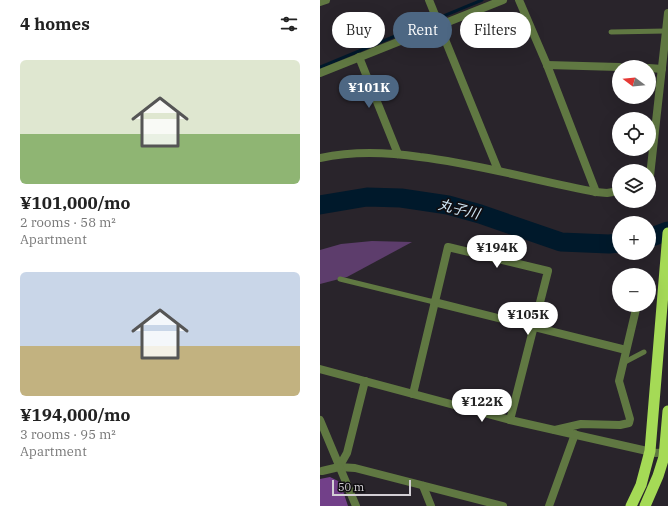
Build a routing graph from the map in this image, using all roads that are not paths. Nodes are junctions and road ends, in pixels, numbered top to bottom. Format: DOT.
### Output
graph roads {
  1 [pos="326,0"];
  2 [pos="428,0"];
  3 [pos="503,0"];
  4 [pos="519,0"];
  5 [pos="320,2"];
  6 [pos="434,12"];
  7 [pos="668,14"];
  8 [pos="452,20"];
  9 [pos="666,31"];
  10 [pos="610,32"];
  11 [pos="393,44"];
  12 [pos="449,48"];
  13 [pos="359,57"];
  14 [pos="547,65"];
  15 [pos="612,67"];
  16 [pos="656,68"];
  17 [pos="662,68"];
  18 [pos="320,73"];
  19 [pos="398,154"];
  20 [pos="320,158"];
  21 [pos="651,164"];
  22 [pos="498,170"];
  23 [pos="596,192"];
  24 [pos="612,192"];
  25 [pos="668,233"];
  26 [pos="340,279"];
  27 [pos="434,302"];
  28 [pos="634,312"];
  29 [pos="534,327"];
  30 [pos="626,350"];
  31 [pos="644,352"];
  32 [pos="623,363"];
  33 [pos="320,369"];
  34 [pos="366,381"];
  35 [pos="413,394"];
  36 [pos="668,411"];
  37 [pos="320,420"];
  38 [pos="510,420"];
  39 [pos="555,430"];
  40 [pos="575,434"];
  41 [pos="650,451"];
  42 [pos="666,452"];
  43 [pos="339,467"];
  44 [pos="322,471"];
  45 [pos="423,486"];
  46 [pos="356,506"];
  47 [pos="431,506"];
  48 [pos="503,506"];
  49 [pos="549,506"];
  50 [pos="631,506"];
  51 [pos="645,506"];
  1 -- 5 [label="street"];
  2 -- 6 [label="street"];
  3 -- 8 [label="street"];
  4 -- 14 [label="street"];
  7 -- 9 [label="street"];
  9 -- 10 [label="lane"];
  9 -- 17 [label="street"];
  11 -- 13 [label="street"];
  12 -- 22 [label="street"];
  13 -- 18 [label="street"];
  13 -- 19 [label="street"];
  14 -- 15 [label="street"];
  14 -- 23 [label="street"];
  16 -- 17 [label="street"];
  17 -- 21 [label="street"];
  19 -- 20 [label="street"];
  19 -- 22 [label="street"];
  22 -- 23 [label="street"];
  23 -- 24 [label="street"];
  25 -- 41 [label="highway"];
  26 -- 27 [label="lane"];
  27 -- 29 [label="street"];
  27 -- 29 [label="street"];
  27 -- 35 [label="street"];
  28 -- 30 [label="street"];
  29 -- 30 [label="street"];
  29 -- 38 [label="street"];
  30 -- 32 [label="street"];
  31 -- 32 [label="lane"];
  32 -- 39 [label="street"];
  33 -- 34 [label="street"];
  34 -- 35 [label="street"];
  34 -- 43 [label="street"];
  35 -- 38 [label="street"];
  36 -- 42 [label="highway"];
  37 -- 43 [label="street"];
  38 -- 39 [label="street"];
  39 -- 40 [label="street"];
  40 -- 41 [label="street"];
  40 -- 49 [label="street"];
  41 -- 42 [label="street"];
  41 -- 50 [label="highway"];
  42 -- 51 [label="highway"];
  43 -- 44 [label="street"];
  43 -- 45 [label="street"];
  43 -- 46 [label="street"];
  45 -- 47 [label="street"];
  45 -- 48 [label="street"];
}
